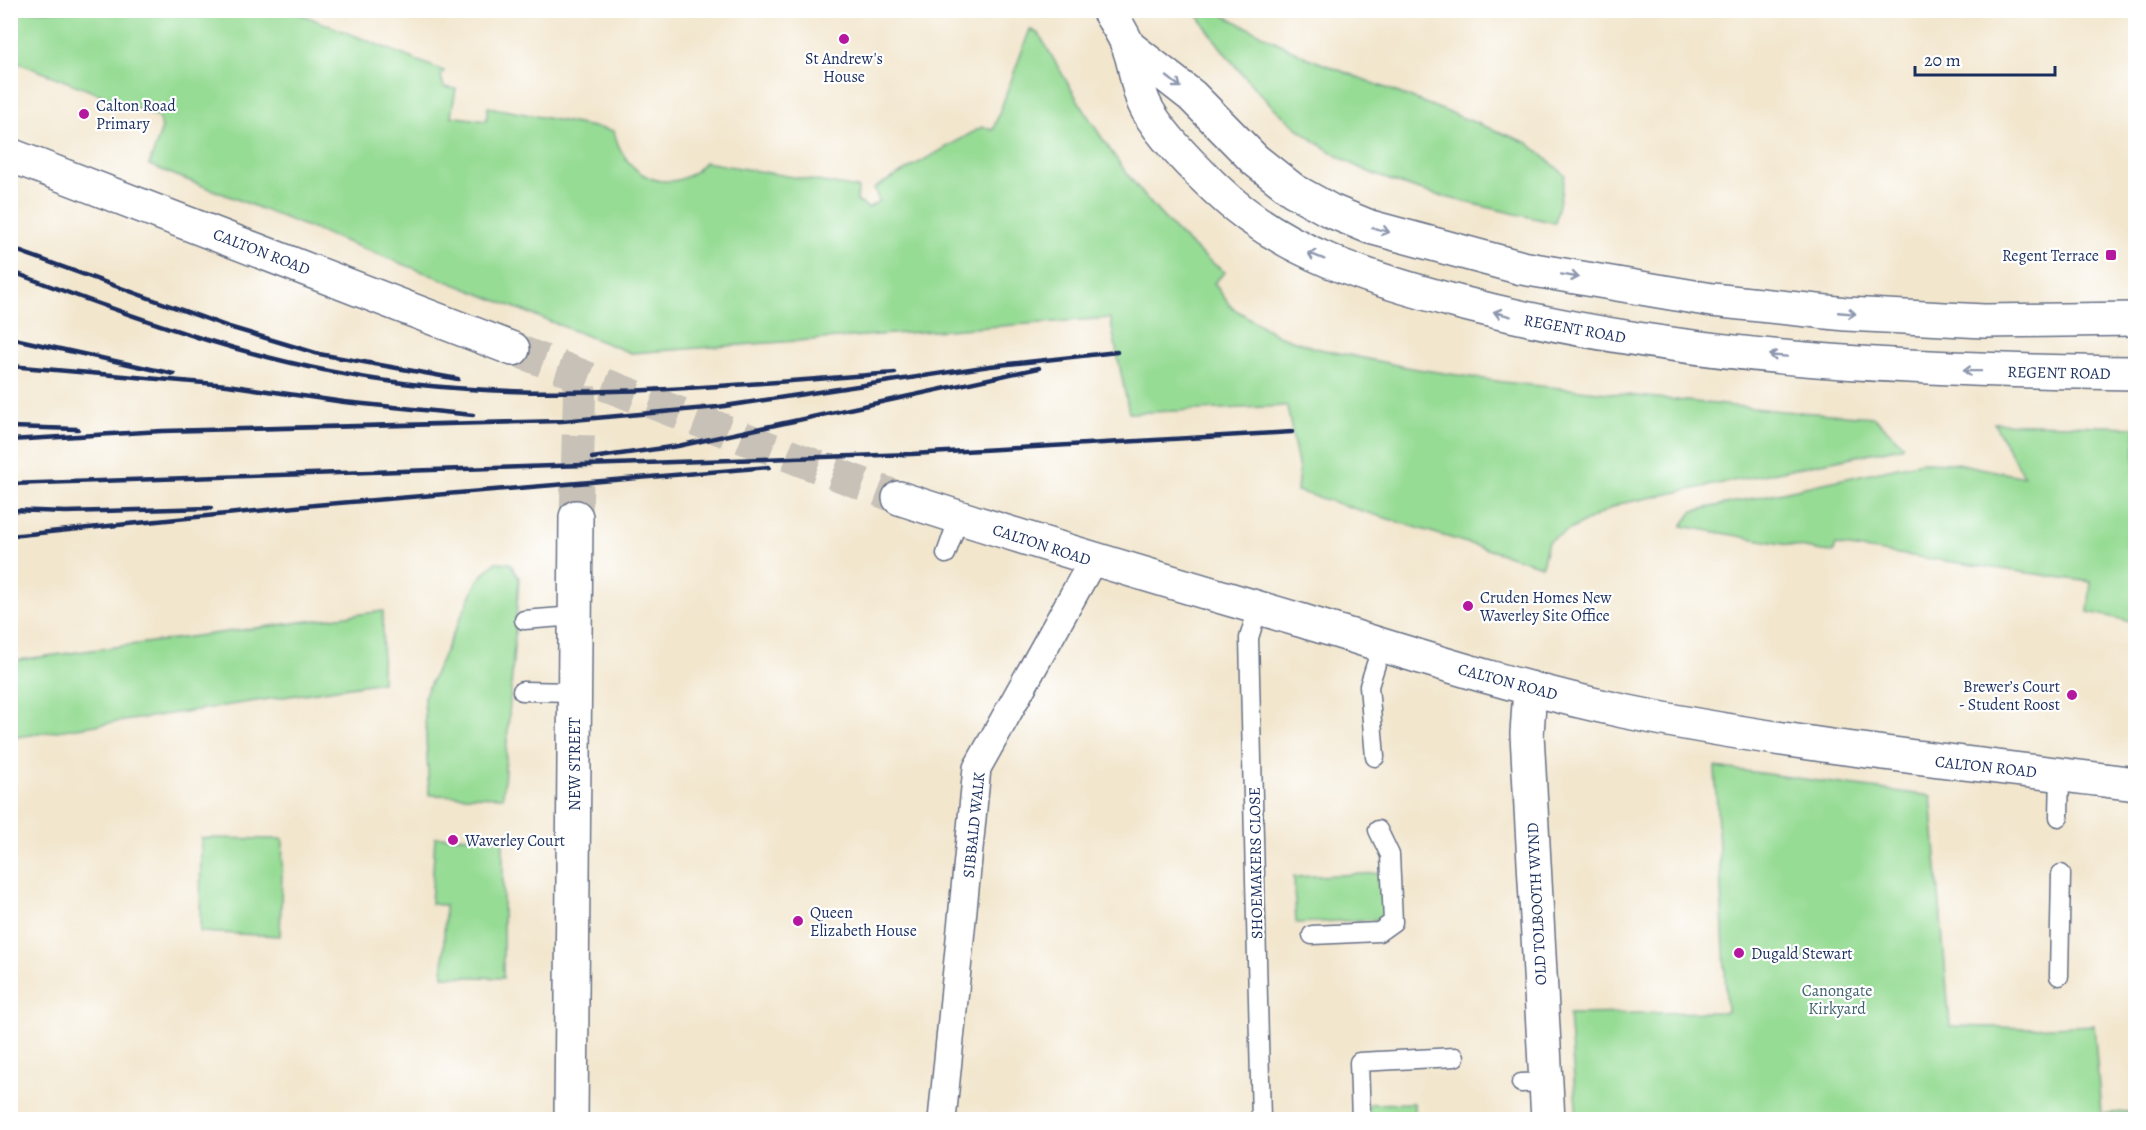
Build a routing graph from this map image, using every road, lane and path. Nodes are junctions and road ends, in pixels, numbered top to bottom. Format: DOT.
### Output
graph roads {
  1 [pos="1108,10"];
  2 [pos="1128,46"];
  3 [pos="10,155"];
  4 [pos="2136,319"];
  5 [pos="513,349"];
  6 [pos="2136,373"];
  7 [pos="899,498"];
  8 [pos="576,517"];
  9 [pos="959,518"];
  10 [pos="946,554"];
  11 [pos="1093,560"];
  12 [pos="1258,608"];
  13 [pos="575,616"];
  14 [pos="524,620"];
  15 [pos="1382,645"];
  16 [pos="1530,688"];
  17 [pos="522,691"];
  18 [pos="574,692"];
  19 [pos="1375,757"];
  20 [pos="2060,774"];
  21 [pos="2136,784"];
  22 [pos="2060,817"];
  23 [pos="1377,830"];
  24 [pos="2061,874"];
  25 [pos="1312,935"];
  26 [pos="2059,976"];
  27 [pos="1455,1057"];
  28 [pos="571,1119"];
  29 [pos="942,1119"];
  30 [pos="1261,1119"];
  31 [pos="1361,1119"];
  32 [pos="1548,1119"];
  1 -- 2 [label="street, REGENT ROAD"];
  2 -- 4 [label="street, REGENT ROAD, one-way"];
  6 -- 2 [label="street, REGENT ROAD, one-way"];
  3 -- 5 [label="street, CALTON ROAD"];
  7 -- 9 [label="street, CALTON ROAD"];
  8 -- 13 [label="street, NEW STREET"];
  9 -- 10 [label="lane"];
  9 -- 11 [label="street, CALTON ROAD"];
  11 -- 12 [label="street, CALTON ROAD"];
  11 -- 29 [label="street, SIBBALD WALK"];
  12 -- 15 [label="street, CALTON ROAD"];
  12 -- 30 [label="lane, SHOEMAKERS CLOSE"];
  13 -- 14 [label="lane"];
  13 -- 18 [label="street, NEW STREET"];
  15 -- 16 [label="street, CALTON ROAD"];
  15 -- 19 [label="lane"];
  16 -- 20 [label="street, CALTON ROAD"];
  16 -- 32 [label="street, OLD TOLBOOTH WYND"];
  17 -- 18 [label="lane"];
  18 -- 28 [label="street, NEW STREET"];
  20 -- 21 [label="street, CALTON ROAD"];
  20 -- 22 [label="lane"];
  23 -- 25 [label="lane"];
  24 -- 26 [label="lane"];
  27 -- 31 [label="lane"];
}
